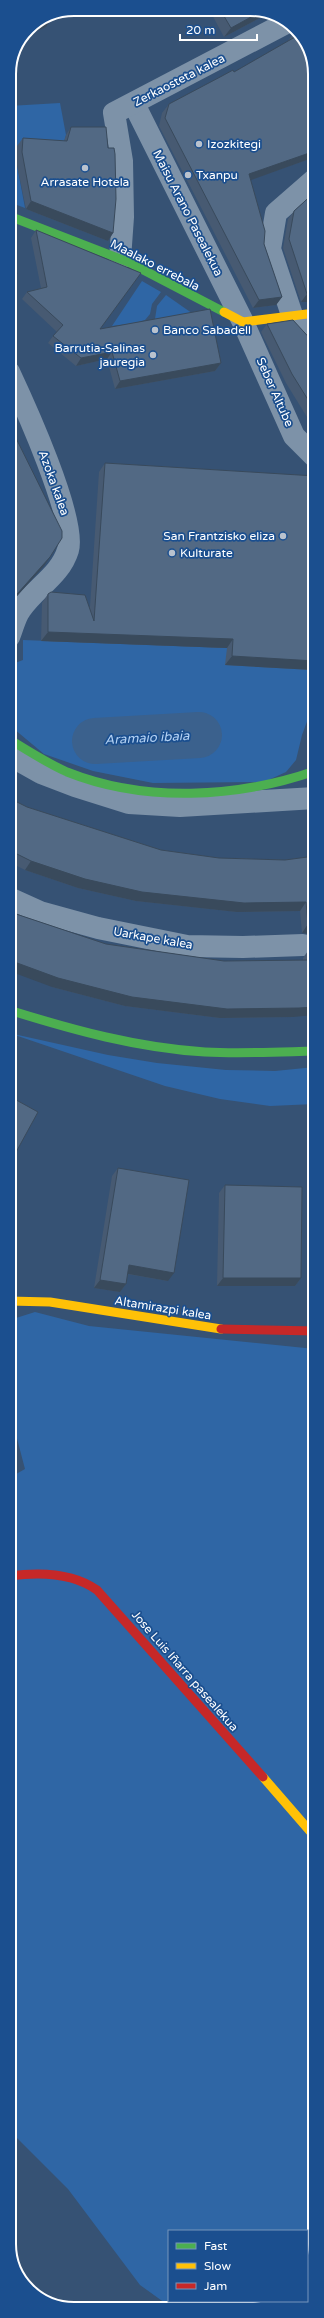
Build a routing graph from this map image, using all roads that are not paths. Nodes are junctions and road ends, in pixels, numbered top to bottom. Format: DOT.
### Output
graph roads {
  1 [pos="281,26"];
  2 [pos="134,104"];
  3 [pos="308,185"];
  4 [pos="16,219"];
  5 [pos="120,259"];
  6 [pos="308,314"];
  7 [pos="292,315"];
  8 [pos="243,322"];
  9 [pos="308,334"];
  10 [pos="16,394"];
  11 [pos="308,450"];
  12 [pos="16,619"];
  13 [pos="16,743"];
  14 [pos="16,759"];
  15 [pos="308,774"];
  16 [pos="308,798"];
  17 [pos="16,901"];
  18 [pos="302,945"];
  19 [pos="16,1012"];
  20 [pos="308,1052"];
  21 [pos="16,1301"];
  22 [pos="308,1331"];
  23 [pos="16,1575"];
  24 [pos="308,1829"];
  1 -- 2 [label="street, Zerkaosteta kalea"];
  2 -- 5 [label="street, Zerkaosteta kalea"];
  2 -- 8 [label="street, Maisu Arano Pasealekua"];
  3 -- 7 [label="street"];
  4 -- 5 [label="street, Maalako errebala"];
  5 -- 8 [label="street, Maalako errebala"];
  6 -- 7 [label="street"];
  7 -- 8 [label="street"];
  7 -- 9 [label="street"];
  8 -- 11 [label="street, Seber Altube"];
  10 -- 12 [label="street, Azoka kalea"];
  13 -- 15 [label="street"];
  14 -- 16 [label="street"];
  17 -- 18 [label="street, Uarkape kalea"];
  19 -- 20 [label="street"];
  21 -- 22 [label="street, Altamirazpi kalea"];
  23 -- 24 [label="street, Jose Luis Iñarra pasealekua"];
}
